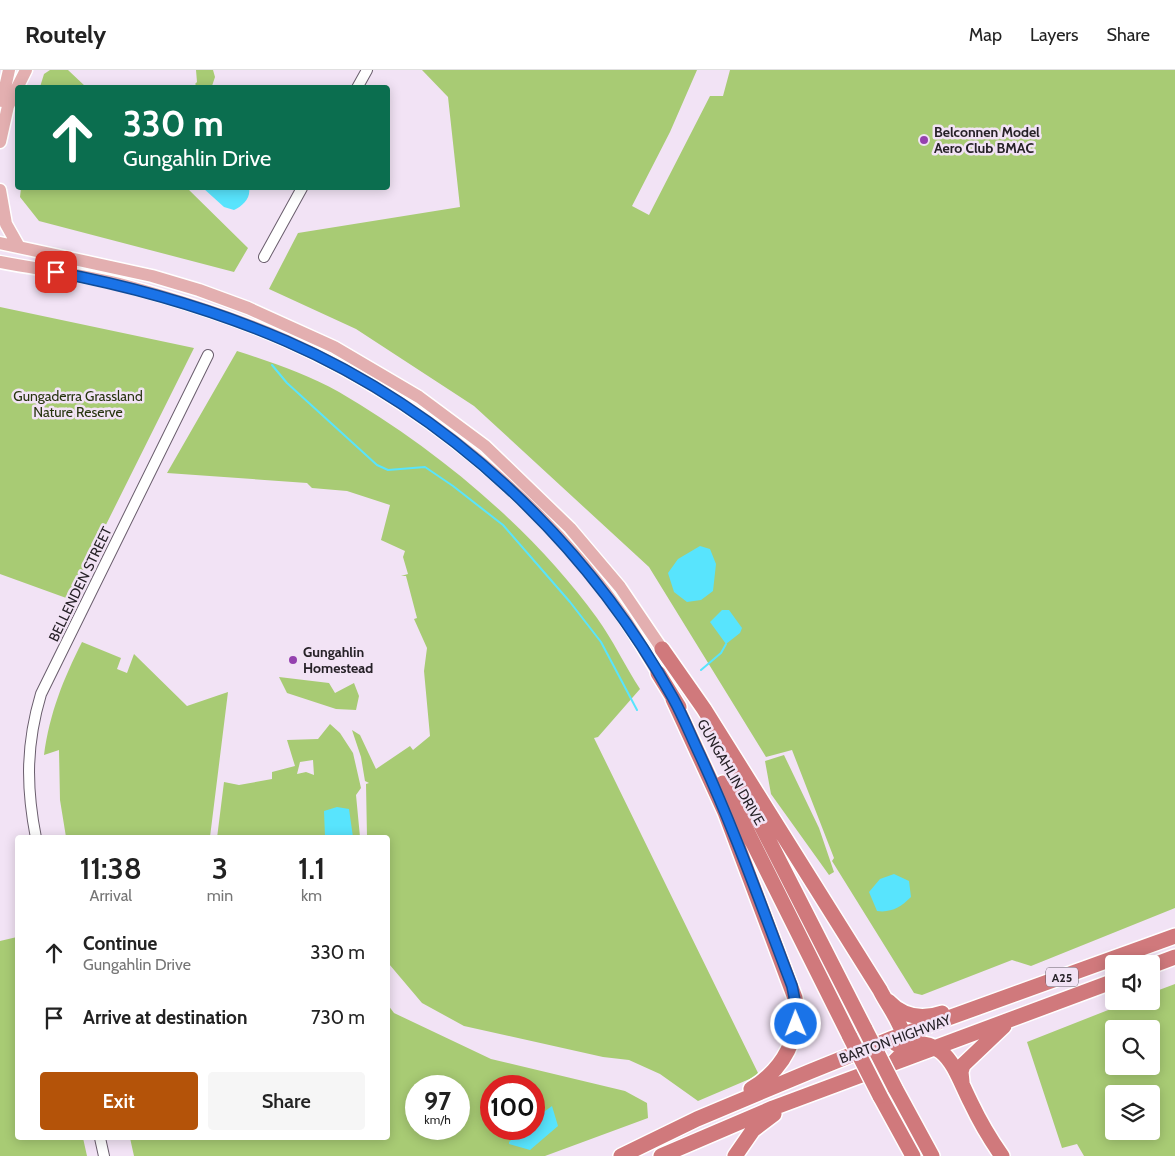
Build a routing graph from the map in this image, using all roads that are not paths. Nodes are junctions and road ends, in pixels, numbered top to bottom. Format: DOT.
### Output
graph roads {
  1 [pos="9,70"];
  2 [pos="26,70"];
  3 [pos="367,70"];
  4 [pos="18,85"];
  5 [pos="359,85"];
  6 [pos="15,92"];
  7 [pos="0,106"];
  8 [pos="0,142"];
  9 [pos="0,190"];
  10 [pos="301,190"];
  11 [pos="0,243"];
  12 [pos="19,247"];
  13 [pos="264,257"];
  14 [pos="0,262"];
  15 [pos="208,355"];
  16 [pos="662,648"];
  17 [pos="658,673"];
  18 [pos="673,699"];
  19 [pos="36,835"];
  20 [pos="1170,937"];
  21 [pos="1175,957"];
  22 [pos="1160,963"];
  23 [pos="1105,983"];
  24 [pos="880,990"];
  25 [pos="1015,1017"];
  26 [pos="905,1039"];
  27 [pos="934,1047"];
  28 [pos="895,1061"];
  29 [pos="857,1076"];
  30 [pos="964,1087"];
  31 [pos="880,1096"];
  32 [pos="718,1110"];
  33 [pos="692,1122"];
  34 [pos="100,1140"];
  35 [pos="684,1151"];
  36 [pos="104,1156"];
  37 [pos="621,1156"];
  38 [pos="661,1156"];
  39 [pos="735,1156"];
  40 [pos="906,1156"];
  41 [pos="913,1156"];
  42 [pos="932,1156"];
  43 [pos="1002,1156"];
  1 -- 7 [label="main road"];
  2 -- 4 [label="main road"];
  3 -- 5 [label="street"];
  6 -- 8 [label="main road"];
  9 -- 12 [label="main road"];
  10 -- 13 [label="street"];
  11 -- 12 [label="main road, GUNGAHLIN DRIVE"];
  12 -- 16 [label="main road, GUNGAHLIN DRIVE"];
  14 -- 17 [label="main road, GUNGAHLIN DRIVE"];
  15 -- 19 [label="street, BELLENDEN STREET"];
  16 -- 24 [label="highway"];
  16 -- 42 [label="highway, GUNGAHLIN DRIVE, bridge"];
  17 -- 18 [label="highway, GUNGAHLIN DRIVE"];
  18 -- 31 [label="highway, GUNGAHLIN DRIVE, bridge"];
  18 -- 32 [label="highway"];
  20 -- 24 [label="highway"];
  20 -- 26 [label="highway, BARTON HIGHWAY / A25"];
  21 -- 22 [label="highway"];
  23 -- 25 [label="highway, BARTON HIGHWAY / A25"];
  24 -- 26 [label="highway"];
  25 -- 27 [label="highway, BARTON HIGHWAY / A25"];
  25 -- 30 [label="highway"];
  26 -- 27 [label="highway"];
  26 -- 28 [label="highway"];
  26 -- 32 [label="highway, BARTON HIGHWAY"];
  27 -- 28 [label="highway, BARTON HIGHWAY / A25"];
  27 -- 30 [label="highway"];
  28 -- 29 [label="highway, BARTON HIGHWAY / A25"];
  29 -- 35 [label="highway, BARTON HIGHWAY / A25"];
  29 -- 39 [label="highway"];
  30 -- 43 [label="highway"];
  31 -- 40 [label="highway"];
  31 -- 41 [label="highway, GUNGAHLIN DRIVE"];
  32 -- 33 [label="highway, BARTON HIGHWAY"];
  33 -- 35 [label="highway"];
  33 -- 37 [label="highway, BARTON HIGHWAY"];
  34 -- 36 [label="street"];
  35 -- 38 [label="highway, BARTON HIGHWAY / A25"];
}
